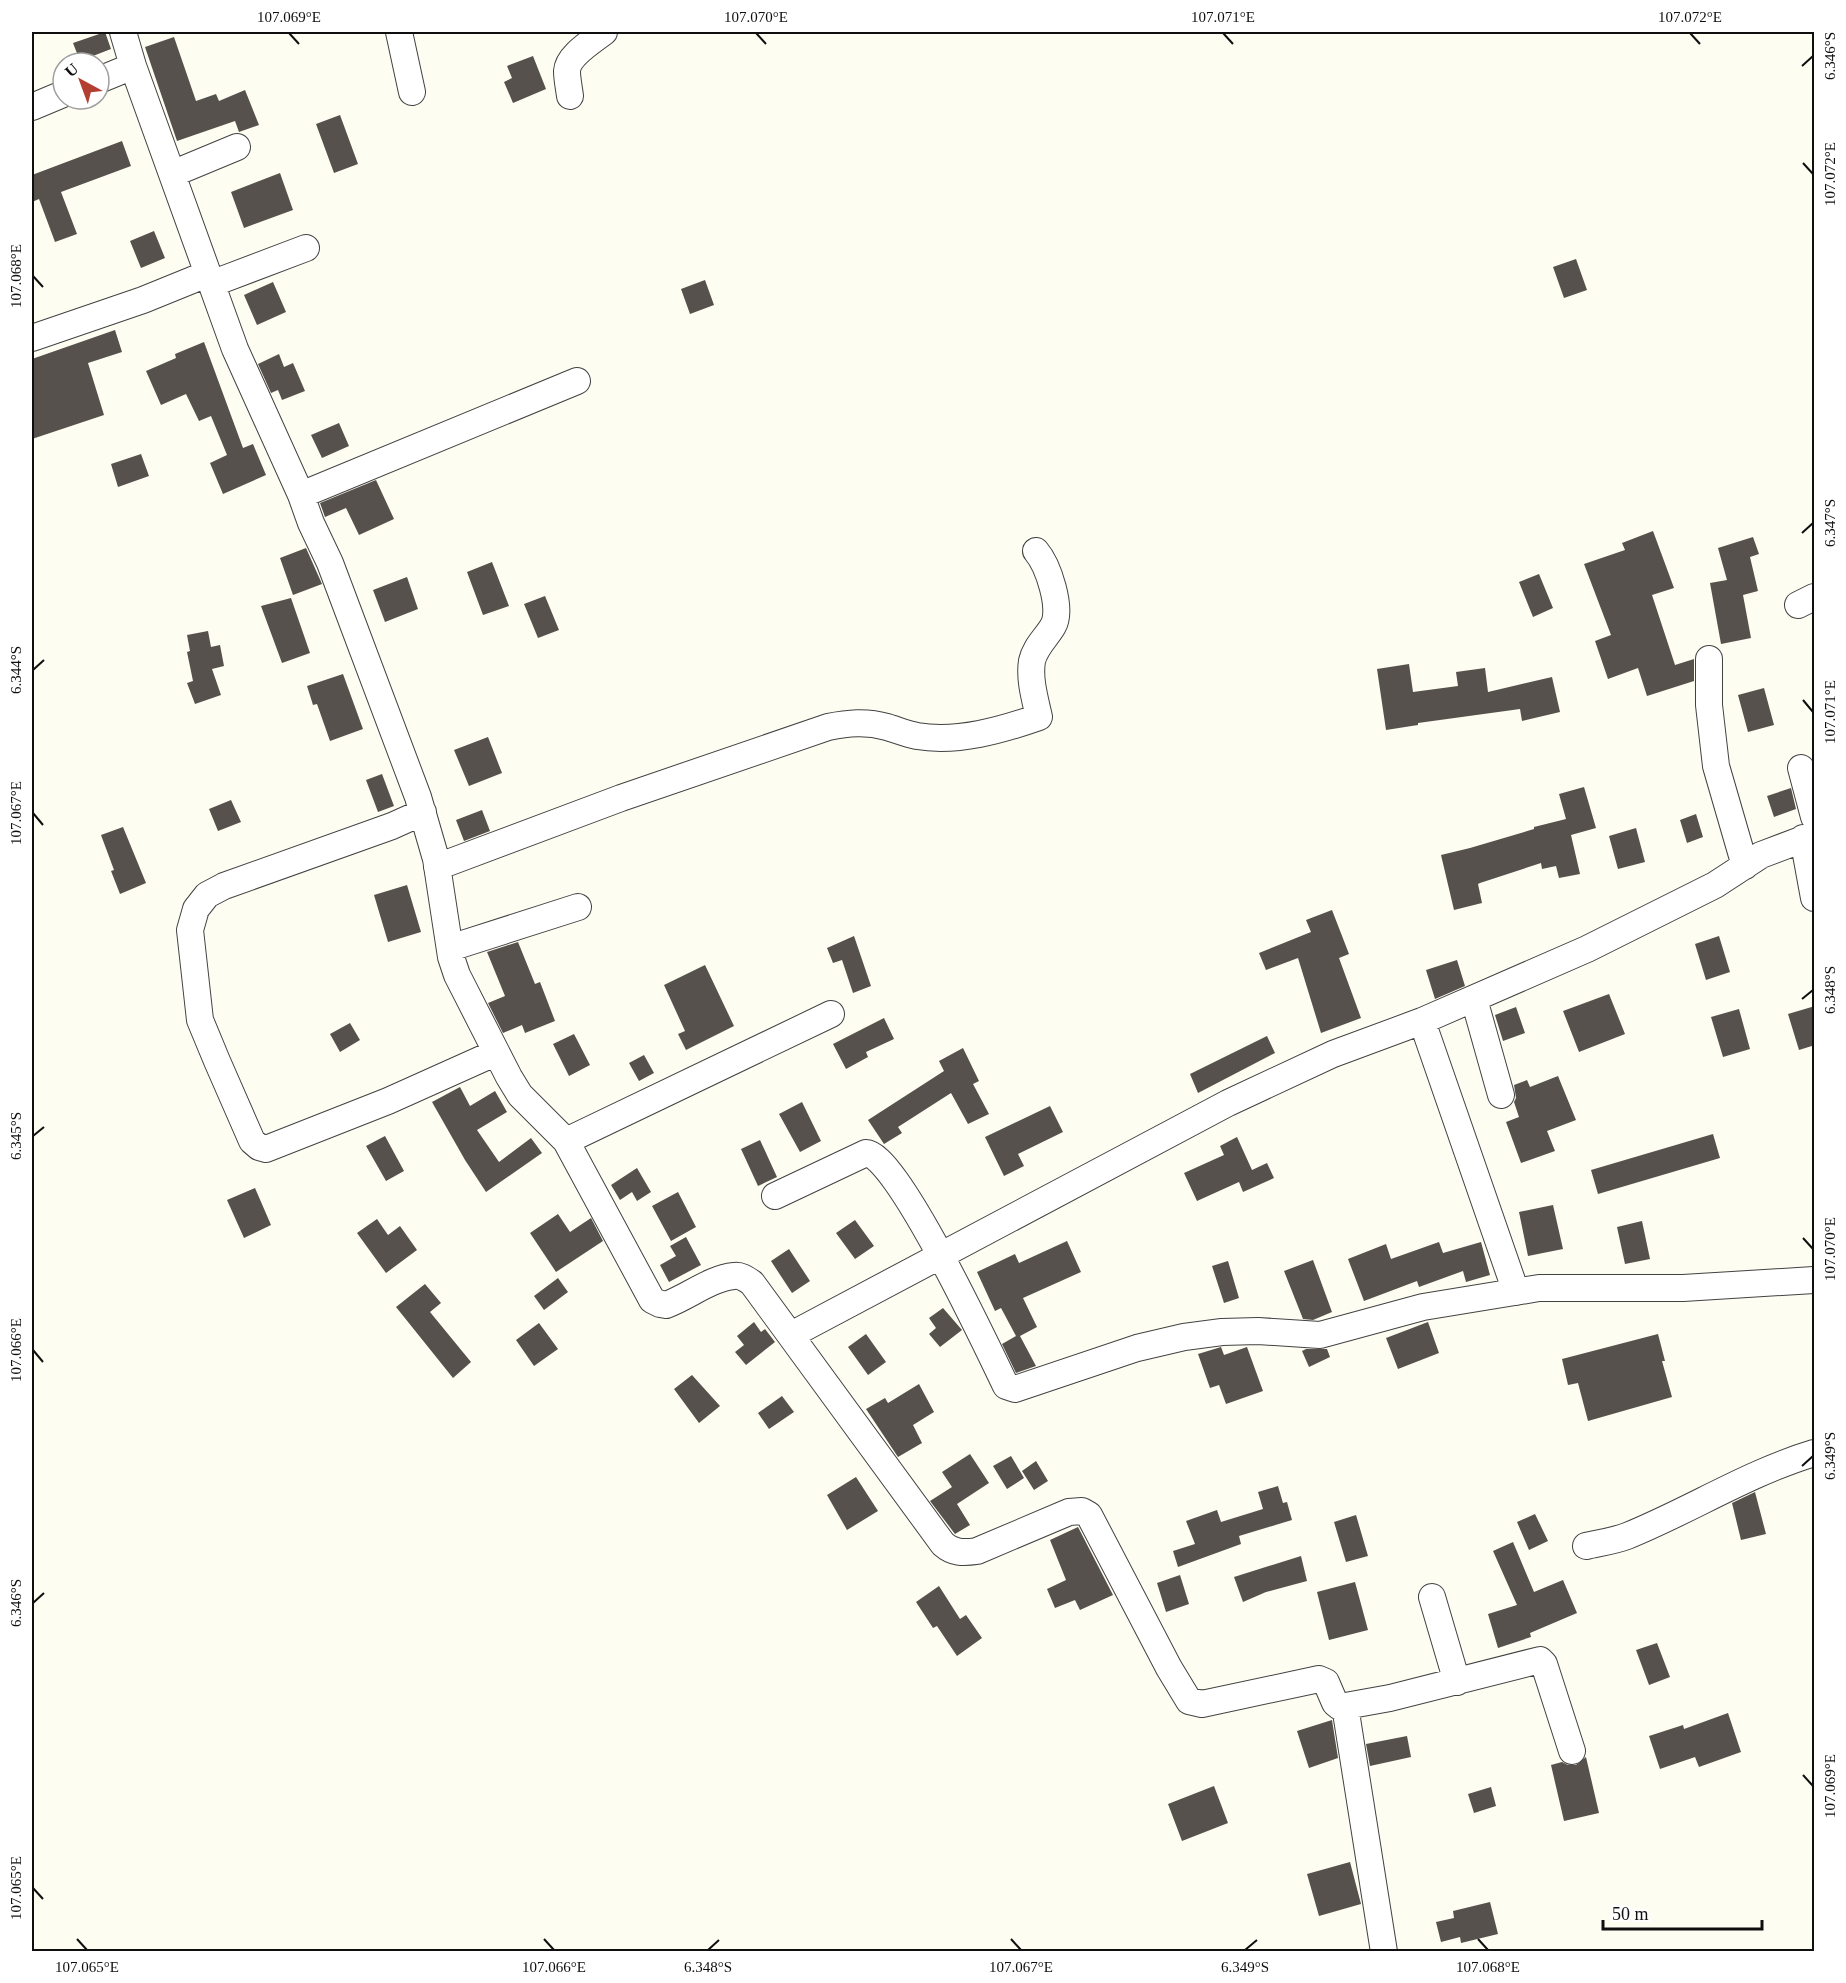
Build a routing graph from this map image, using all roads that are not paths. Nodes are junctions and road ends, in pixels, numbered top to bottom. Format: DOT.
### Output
graph roads {
  1 [pos="123,32"];
  2 [pos="399,32"];
  3 [pos="604,32"];
  4 [pos="134,66"];
  5 [pos="111,75"];
  6 [pos="412,92"];
  7 [pos="570,96"];
  8 [pos="51,99"];
  9 [pos="32,107"];
  10 [pos="237,147"];
  11 [pos="172,174"];
  12 [pos="306,248"];
  13 [pos="209,279"];
  14 [pos="32,338"];
  15 [pos="577,381"];
  16 [pos="301,495"];
  17 [pos="1036,551"];
  18 [pos="1709,658"];
  19 [pos="1801,768"];
  20 [pos="423,812"];
  21 [pos="1811,830"];
  22 [pos="1745,866"];
  23 [pos="437,867"];
  24 [pos="1815,898"];
  25 [pos="578,907"];
  26 [pos="450,948"];
  27 [pos="1474,999"];
  28 [pos="831,1014"];
  29 [pos="1422,1020"];
  30 [pos="495,1053"];
  31 [pos="1501,1095"];
  32 [pos="566,1141"];
  33 [pos="775,1196"];
  34 [pos="941,1257"];
  35 [pos="1815,1281"];
  36 [pos="1516,1292"];
  37 [pos="791,1335"];
  38 [pos="1815,1453"];
  39 [pos="1586,1546"];
  40 [pos="1432,1597"];
  41 [pos="1457,1682"];
  42 [pos="1345,1706"];
  43 [pos="1572,1751"];
  44 [pos="1384,1952"];
  1 -- 4 [label="street"];
  2 -- 6 [label="street"];
  3 -- 7 [label="street"];
  4 -- 5 [label="street"];
  4 -- 11 [label="street"];
  8 -- 9 [label="street"];
  10 -- 11 [label="street"];
  11 -- 13 [label="street"];
  12 -- 13 [label="street"];
  13 -- 14 [label="street"];
  13 -- 16 [label="street"];
  15 -- 16 [label="street"];
  16 -- 20 [label="street"];
  17 -- 23 [label="street"];
  18 -- 22 [label="street"];
  19 -- 21 [label="street"];
  20 -- 23 [label="street"];
  20 -- 30 [label="street"];
  21 -- 22 [label="street"];
  21 -- 24 [label="street"];
  22 -- 27 [label="street"];
  23 -- 26 [label="street"];
  25 -- 26 [label="street"];
  26 -- 30 [label="street"];
  27 -- 29 [label="street"];
  27 -- 31 [label="street"];
  28 -- 32 [label="street"];
  29 -- 34 [label="street"];
  29 -- 36 [label="street"];
  30 -- 32 [label="street"];
  32 -- 37 [label="street"];
  33 -- 34 [label="street"];
  34 -- 36 [label="street"];
  34 -- 37 [label="street"];
  35 -- 36 [label="street"];
  37 -- 42 [label="street"];
  38 -- 39 [label="street"];
  40 -- 41 [label="street"];
  41 -- 42 [label="street"];
  41 -- 43 [label="street"];
  42 -- 44 [label="street"];
}
